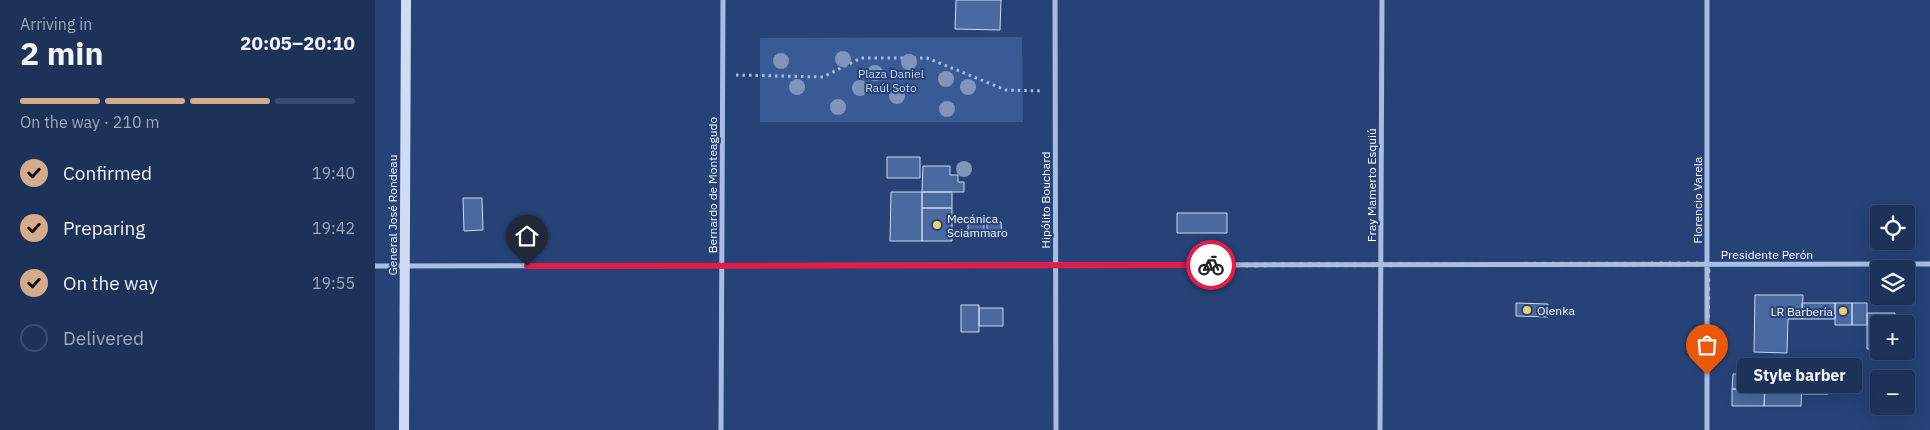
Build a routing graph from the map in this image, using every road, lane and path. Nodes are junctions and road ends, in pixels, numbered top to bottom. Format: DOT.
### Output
graph roads {
  1 [pos="406,0"];
  2 [pos="723,0"];
  3 [pos="1055,0"];
  4 [pos="1382,0"];
  5 [pos="1707,0"];
  6 [pos="723,75"];
  7 [pos="1055,91"];
  8 [pos="1708,264"];
  9 [pos="1930,264"];
  10 [pos="1380,265"];
  11 [pos="375,266"];
  12 [pos="404,266"];
  13 [pos="721,266"];
  14 [pos="1055,266"];
  15 [pos="404,430"];
  16 [pos="721,430"];
  17 [pos="1056,430"];
  18 [pos="1380,430"];
  19 [pos="1707,430"];
  1 -- 12 [label="street, General José Rondeau"];
  2 -- 6 [label="street, Bernardo de Monteagudo"];
  3 -- 7 [label="street, Hipólito Bouchard"];
  4 -- 10 [label="street, Fray Mamerto Esquiú"];
  5 -- 8 [label="street, Florencio Varela"];
  6 -- 7 [label="path"];
  6 -- 13 [label="street, Bernardo de Monteagudo"];
  7 -- 14 [label="street, Hipólito Bouchard"];
  8 -- 9 [label="street, Presidente Perón"];
  8 -- 10 [label="street, Presidente Perón"];
  8 -- 19 [label="street, Florencio Varela"];
  10 -- 14 [label="street, Presidente Perón"];
  10 -- 18 [label="street, Fray Mamerto Esquiú"];
  11 -- 12 [label="street, Presidente Perón"];
  12 -- 13 [label="street, Presidente Perón"];
  12 -- 15 [label="street, General José Rondeau"];
  13 -- 14 [label="street, Presidente Perón"];
  13 -- 16 [label="street, Bernardo de Monteagudo"];
  14 -- 17 [label="street, Hipólito Bouchard"];
}
